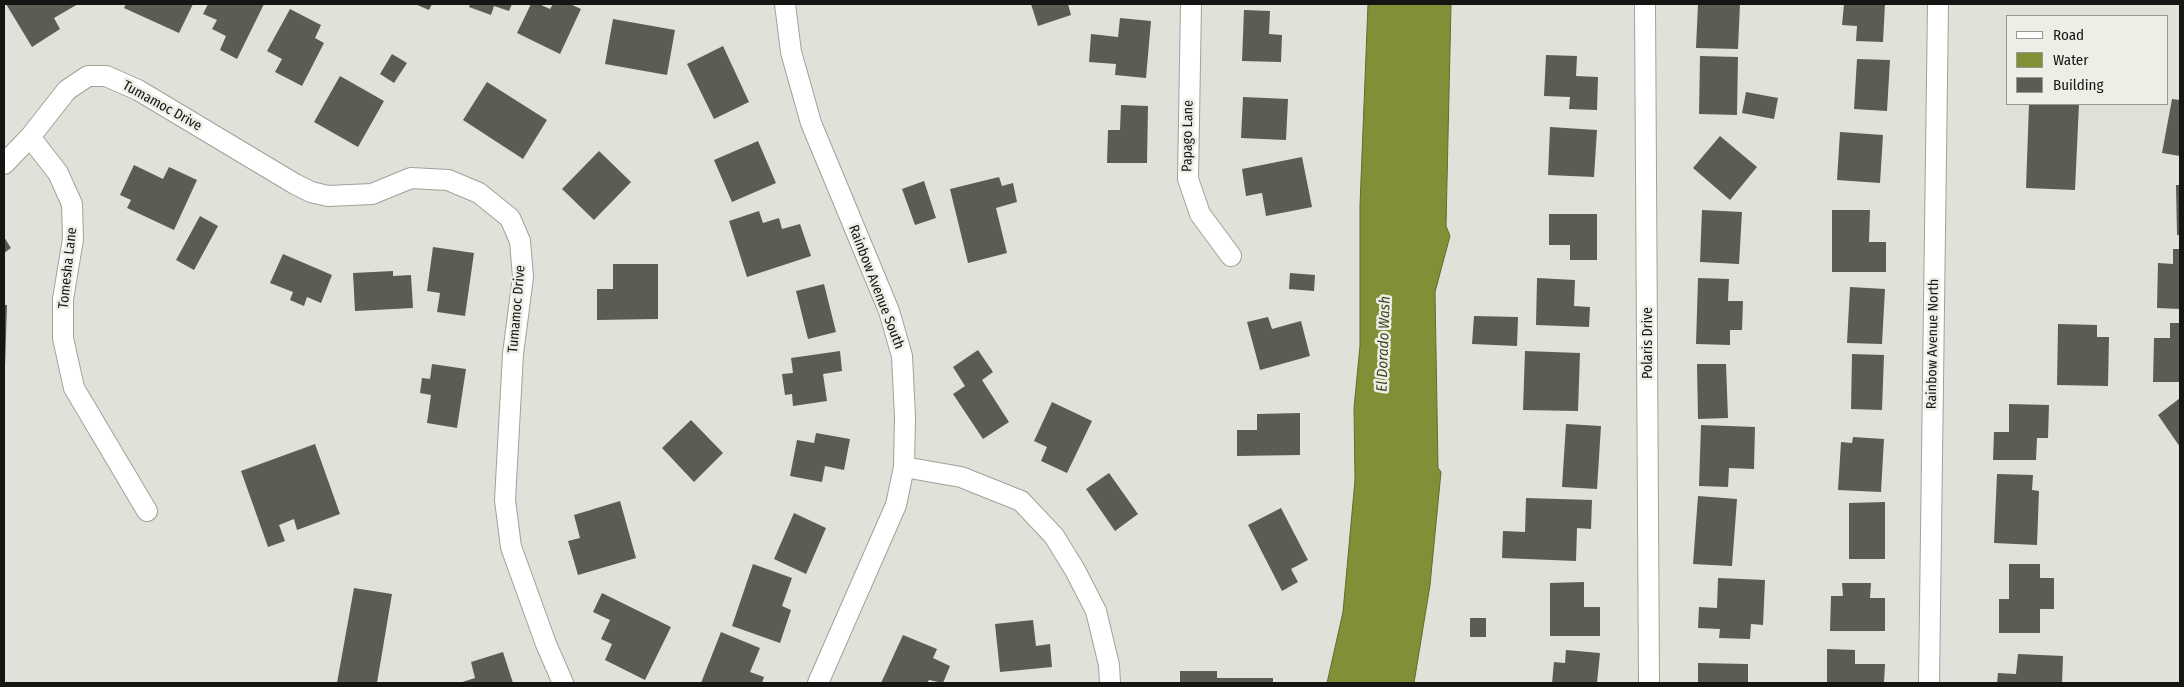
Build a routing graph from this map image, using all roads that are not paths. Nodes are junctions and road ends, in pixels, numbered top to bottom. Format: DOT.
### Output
graph roads {
  1 [pos="785,4"];
  2 [pos="1191,4"];
  3 [pos="1645,4"];
  4 [pos="1938,4"];
  5 [pos="30,137"];
  6 [pos="4,164"];
  7 [pos="1231,256"];
  8 [pos="904,467"];
  9 [pos="147,511"];
  10 [pos="563,683"];
  11 [pos="818,683"];
  12 [pos="1110,683"];
  13 [pos="1649,683"];
  14 [pos="1929,683"];
  1 -- 8 [label="street, Rainbow Avenue South"];
  2 -- 7 [label="street, Papago Lane"];
  3 -- 13 [label="street, Polaris Drive"];
  4 -- 14 [label="street, Rainbow Avenue North"];
  5 -- 6 [label="street, Tumamoc Drive"];
  5 -- 9 [label="street, Tomesha Lane"];
  5 -- 10 [label="street, Tumamoc Drive"];
  8 -- 11 [label="street, Rainbow Avenue South"];
  8 -- 12 [label="street"];
}
